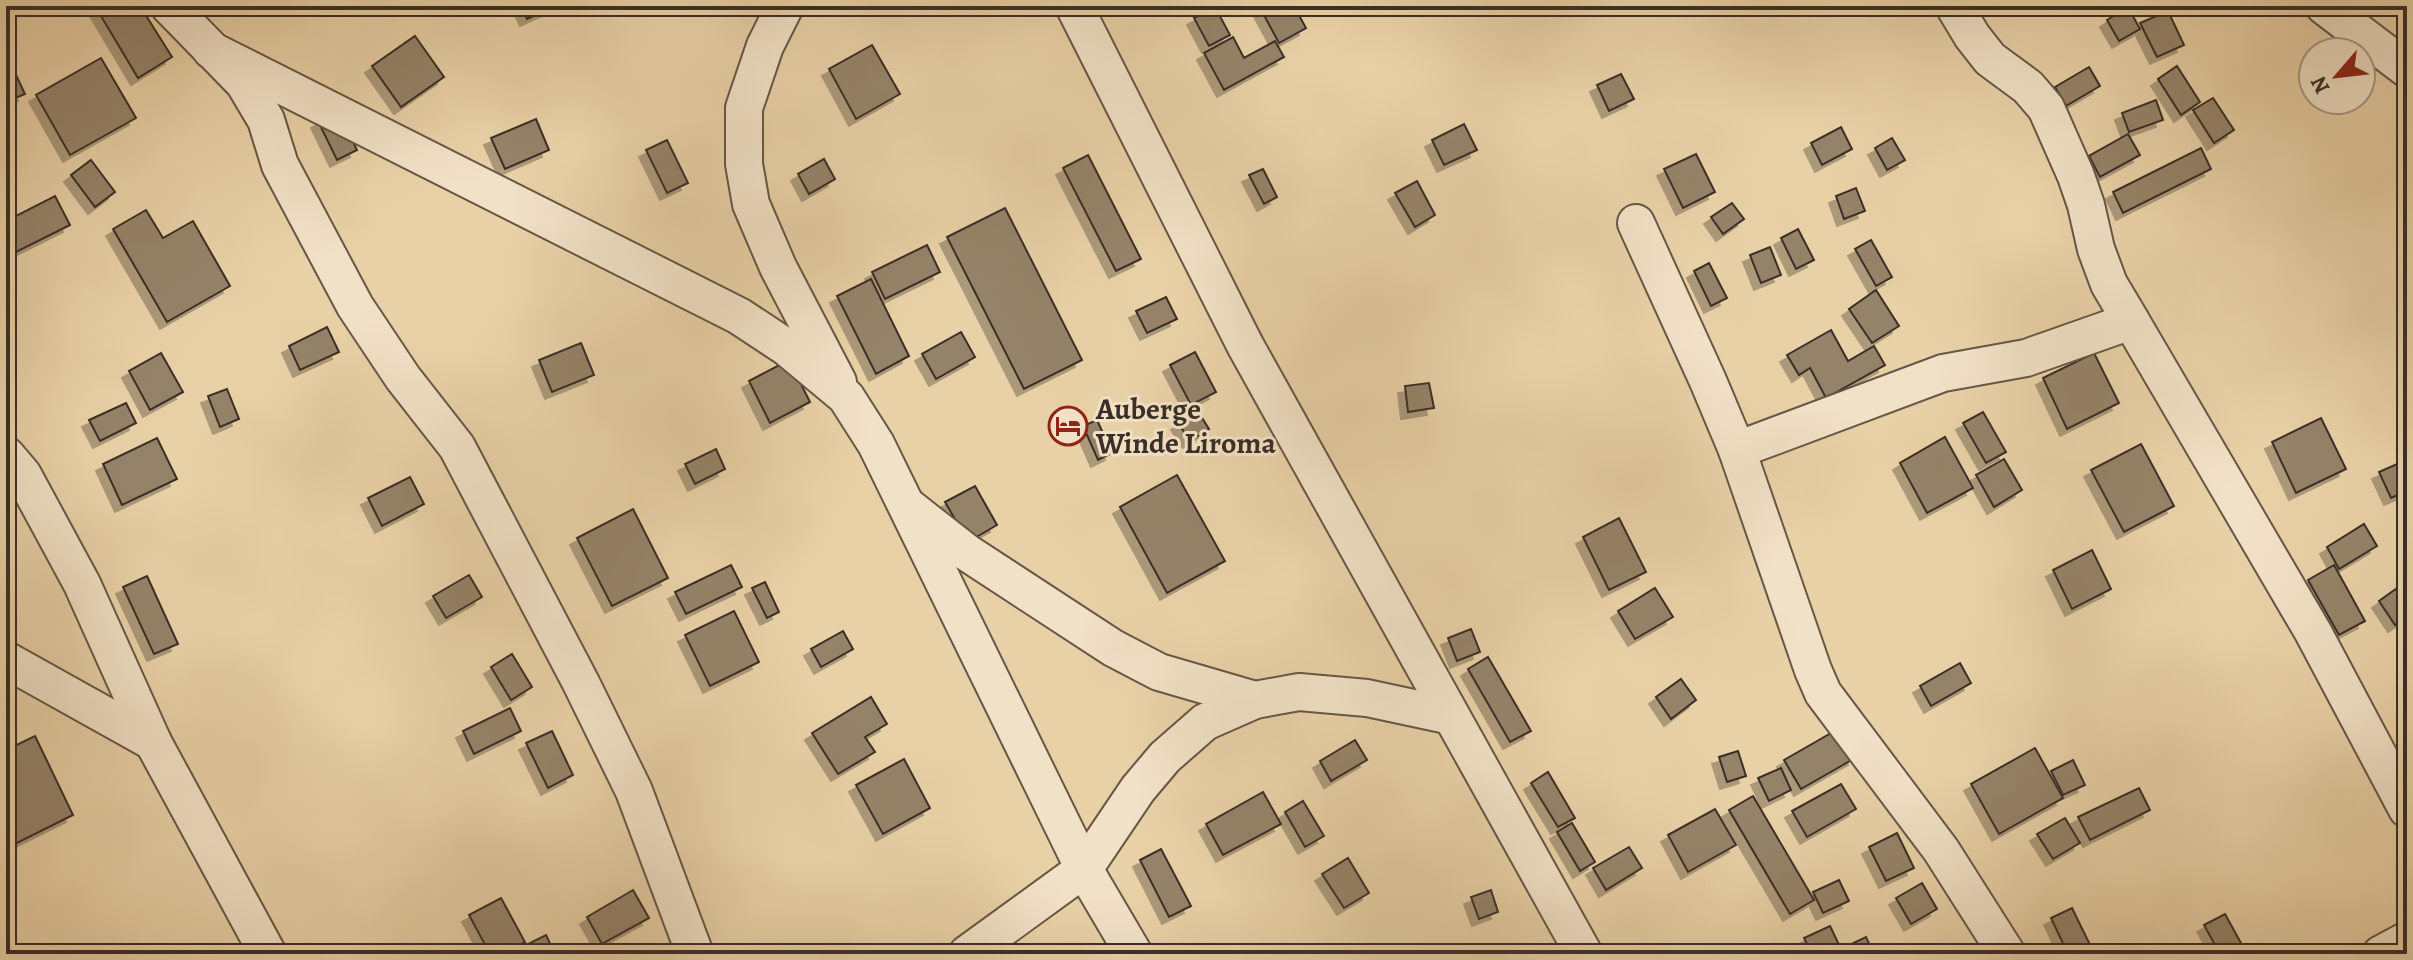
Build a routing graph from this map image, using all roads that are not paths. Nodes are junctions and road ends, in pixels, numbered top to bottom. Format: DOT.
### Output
graph roads {
  1 [pos="169,6"];
  2 [pos="785,6"];
  3 [pos="1074,6"];
  4 [pos="2324,6"];
  5 [pos="1972,16"];
  6 [pos="211,50"];
  7 [pos="2407,69"];
  8 [pos="1636,223"];
  9 [pos="2131,321"];
  10 [pos="846,397"];
  11 [pos="1737,450"];
  12 [pos="6,455"];
  13 [pos="904,504"];
  14 [pos="6,660"];
  15 [pos="1255,700"];
  16 [pos="1451,716"];
  17 [pos="153,742"];
  18 [pos="2407,809"];
  19 [pos="1084,869"];
  20 [pos="2407,940"];
  21 [pos="268,954"];
  22 [pos="695,954"];
  23 [pos="967,954"];
  24 [pos="1134,954"];
  25 [pos="1584,954"];
  26 [pos="2007,954"];
  27 [pos="2381,954"];
  1 -- 6 [label="street"];
  2 -- 10 [label="street"];
  3 -- 16 [label="street"];
  4 -- 7 [label="street"];
  5 -- 9 [label="street"];
  6 -- 10 [label="street"];
  6 -- 22 [label="street"];
  8 -- 11 [label="street"];
  9 -- 11 [label="street"];
  9 -- 18 [label="street"];
  10 -- 13 [label="street"];
  11 -- 26 [label="street"];
  12 -- 17 [label="street"];
  13 -- 15 [label="street"];
  13 -- 19 [label="street"];
  14 -- 17 [label="street"];
  15 -- 16 [label="street"];
  15 -- 19 [label="street"];
  16 -- 25 [label="street"];
  17 -- 21 [label="street"];
  19 -- 23 [label="street"];
  19 -- 24 [label="street"];
  20 -- 27 [label="street"];
}
